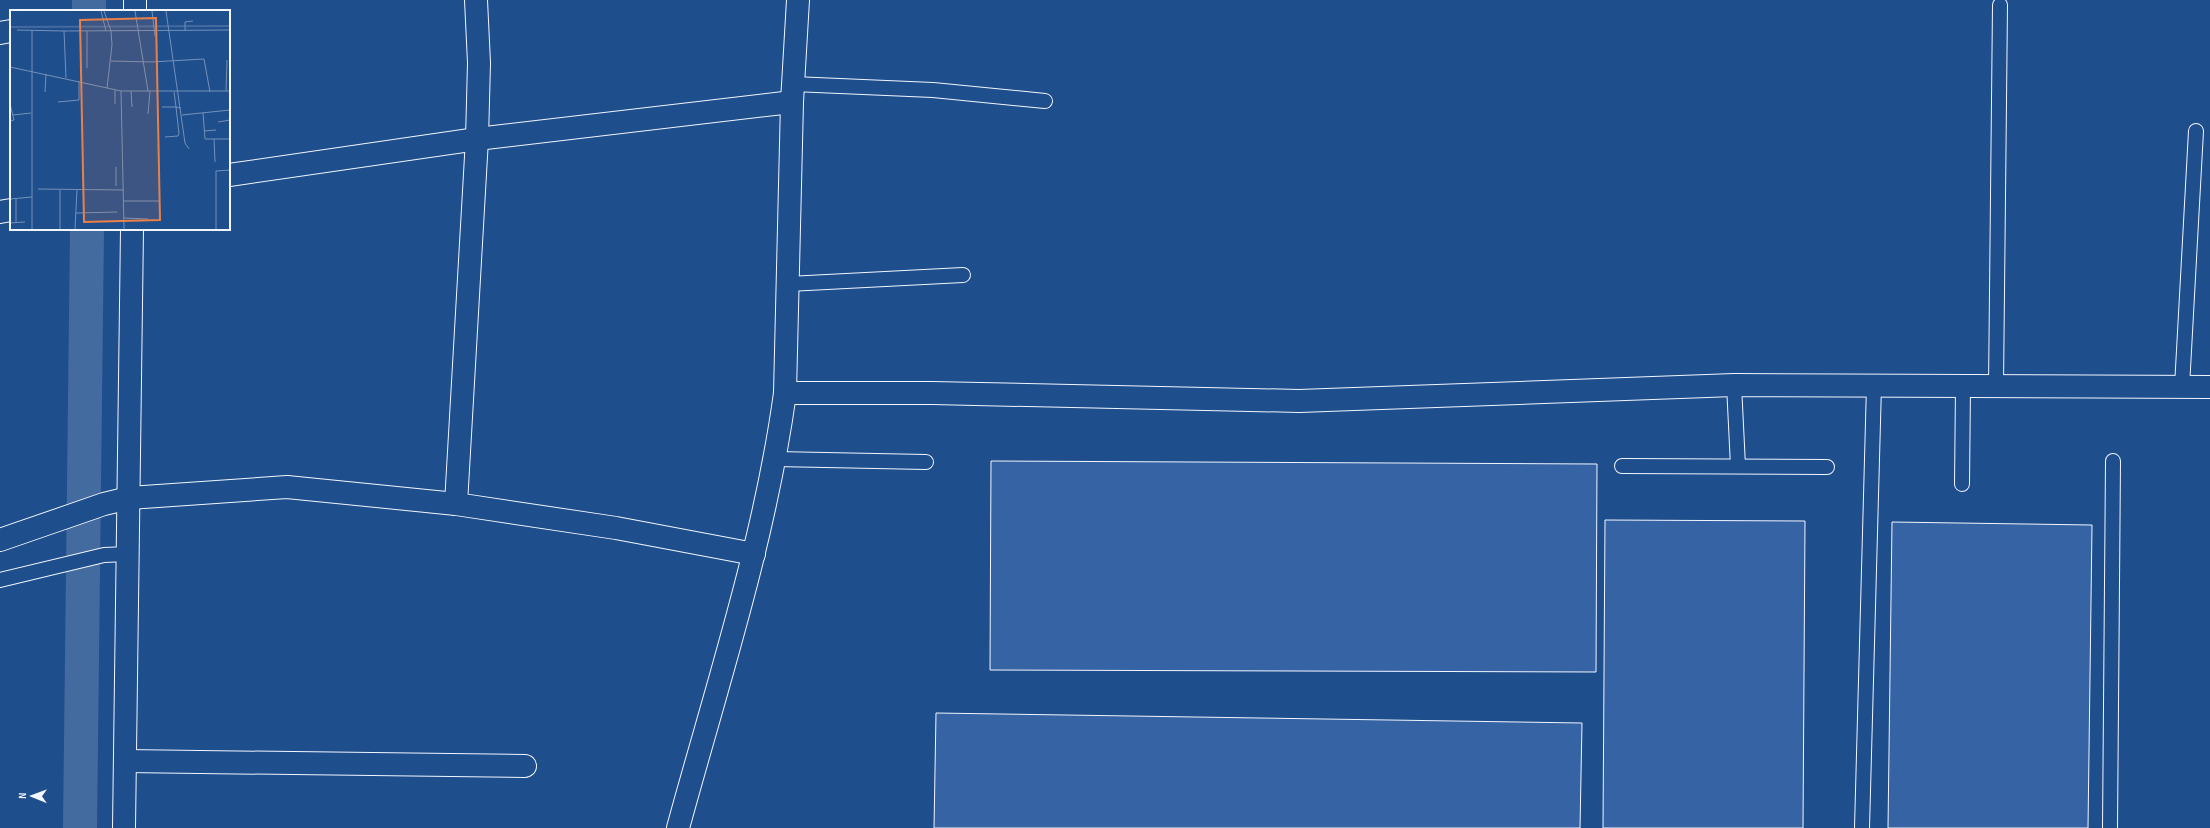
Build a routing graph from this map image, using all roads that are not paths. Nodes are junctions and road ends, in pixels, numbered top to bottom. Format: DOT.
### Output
graph roads {
  1 [pos="476,0"];
  2 [pos="798,0"];
  3 [pos="2000,5"];
  4 [pos="10,31"];
  5 [pos="0,33"];
  6 [pos="793,93"];
  7 [pos="1045,101"];
  8 [pos="2196,131"];
  9 [pos="477,139"];
  10 [pos="230,175"];
  11 [pos="10,210"];
  12 [pos="0,212"];
  13 [pos="132,230"];
  14 [pos="963,275"];
  15 [pos="788,284"];
  16 [pos="1734,385"];
  17 [pos="1874,386"];
  18 [pos="1963,387"];
  19 [pos="1996,387"];
  20 [pos="2182,387"];
  21 [pos="2210,387"];
  22 [pos="785,393"];
  23 [pos="775,459"];
  24 [pos="2113,461"];
  25 [pos="926,462"];
  26 [pos="1622,466"];
  27 [pos="1738,466"];
  28 [pos="1827,467"];
  29 [pos="1962,484"];
  30 [pos="129,498"];
  31 [pos="456,504"];
  32 [pos="0,540"];
  33 [pos="128,554"];
  34 [pos="754,554"];
  35 [pos="0,580"];
  36 [pos="125,761"];
  37 [pos="526,766"];
  38 [pos="124,828"];
  39 [pos="678,828"];
  40 [pos="1862,828"];
  41 [pos="2110,828"];
  1 -- 9 [label="street"];
  2 -- 6 [label="street"];
  3 -- 19 [label="lane"];
  4 -- 5 [label="street"];
  6 -- 7 [label="lane"];
  6 -- 9 [label="street"];
  6 -- 15 [label="street"];
  8 -- 20 [label="lane"];
  9 -- 10 [label="street"];
  9 -- 31 [label="street"];
  11 -- 12 [label="street"];
  13 -- 30 [label="street"];
  14 -- 15 [label="lane"];
  15 -- 22 [label="street"];
  16 -- 17 [label="street"];
  16 -- 22 [label="street"];
  16 -- 27 [label="lane"];
  17 -- 18 [label="street"];
  17 -- 40 [label="lane"];
  18 -- 19 [label="street"];
  18 -- 29 [label="lane"];
  19 -- 20 [label="street"];
  20 -- 21 [label="street"];
  22 -- 23 [label="street"];
  23 -- 25 [label="lane"];
  23 -- 34 [label="street"];
  24 -- 41 [label="lane"];
  26 -- 27 [label="lane"];
  27 -- 28 [label="lane"];
  30 -- 31 [label="street"];
  30 -- 32 [label="street"];
  30 -- 33 [label="street"];
  31 -- 34 [label="street"];
  33 -- 35 [label="lane"];
  33 -- 36 [label="street"];
  34 -- 39 [label="street"];
  36 -- 37 [label="street"];
  36 -- 38 [label="street"];
}
